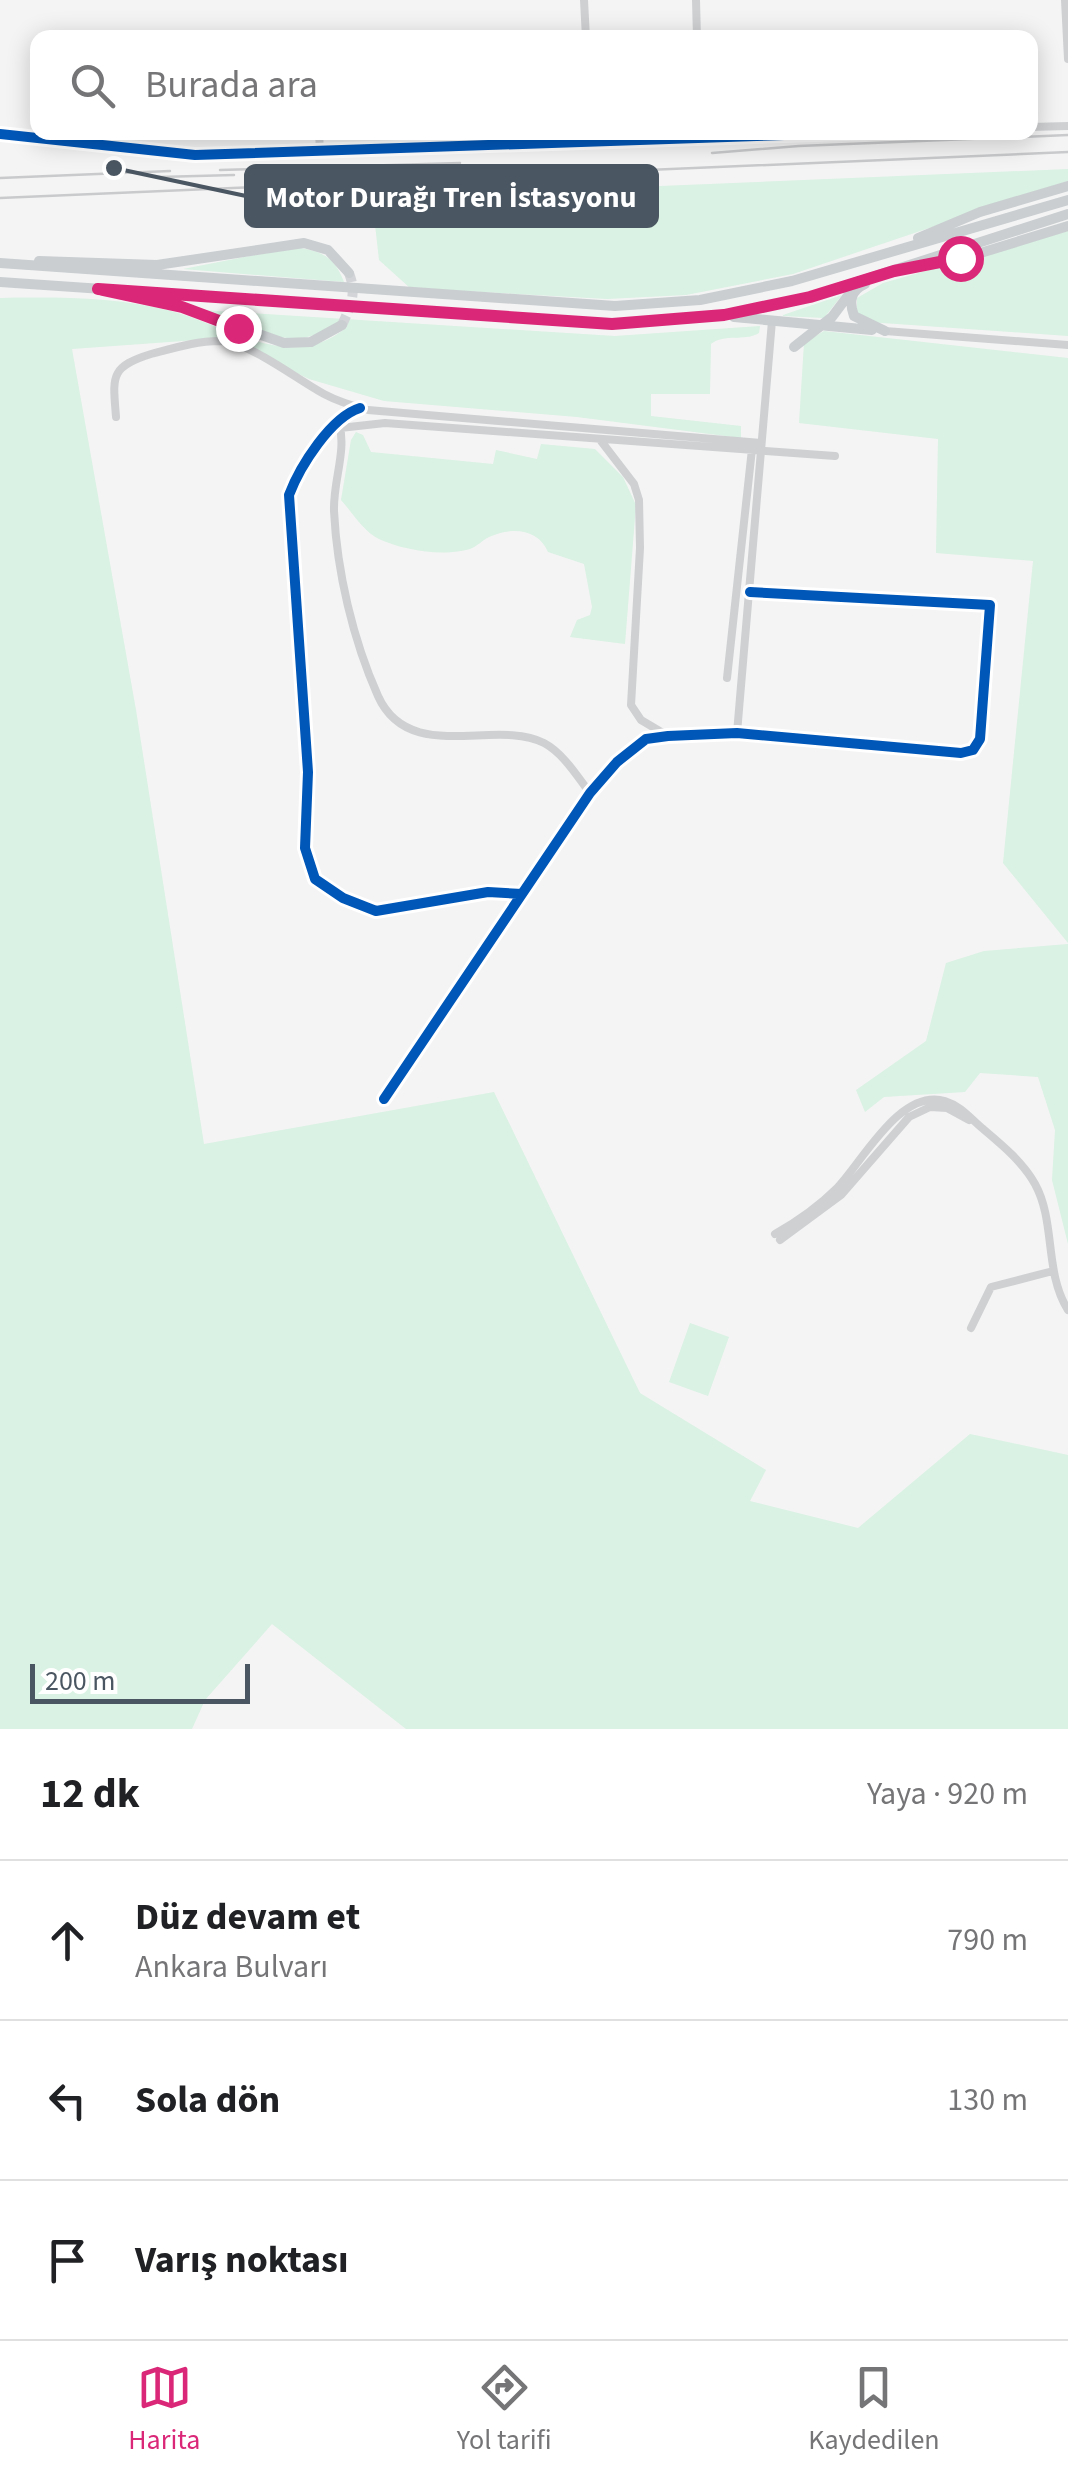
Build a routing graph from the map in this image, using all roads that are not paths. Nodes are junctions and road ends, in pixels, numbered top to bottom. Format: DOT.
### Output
graph roads {
  1 [pos="584,0"];
  2 [pos="696,0"];
  3 [pos="1065,0"];
  4 [pos="586,30"];
  5 [pos="697,30"];
  6 [pos="1068,59"];
  7 [pos="1068,126"];
  8 [pos="1038,127"];
  9 [pos="0,134"];
  10 [pos="30,137"];
  11 [pos="56,140"];
  12 [pos="319,140"];
  13 [pos="600,140"];
  14 [pos="320,151"];
  15 [pos="1068,186"];
  16 [pos="1068,200"];
  17 [pos="1068,214"];
  18 [pos="1068,226"];
  19 [pos="874,257"];
  20 [pos="3,263"];
  21 [pos="894,271"];
  22 [pos="348,273"];
  23 [pos="0,286"];
  24 [pos="861,286"];
  25 [pos="98,289"];
  26 [pos="724,315"];
  27 [pos="772,321"];
  28 [pos="342,325"];
  29 [pos="817,326"];
  30 [pos="885,331"];
  31 [pos="1068,344"];
  32 [pos="794,347"];
  33 [pos="360,408"];
  34 [pos="116,417"];
  35 [pos="340,425"];
  36 [pos="600,440"];
  37 [pos="756,447"];
  38 [pos="835,456"];
  39 [pos="750,592"];
  40 [pos="727,678"];
  41 [pos="737,734"];
  42 [pos="668,736"];
  43 [pos="590,793"];
  44 [pos="522,894"];
  45 [pos="384,1099"];
  46 [pos="777,1237"];
  47 [pos="1053,1271"];
  48 [pos="1068,1310"];
  49 [pos="971,1328"];
  1 -- 4 [label="street"];
  2 -- 5 [label="street"];
  3 -- 6 [label="street"];
  7 -- 8 [label="street"];
  9 -- 10 [label="street"];
  11 -- 14 [label="street"];
  12 -- 14 [label="street"];
  13 -- 14 [label="street"];
  15 -- 19 [label="main road"];
  16 -- 19 [label="main road"];
  17 -- 21 [label="main road"];
  18 -- 21 [label="main road"];
  19 -- 20 [label="main road"];
  20 -- 22 [label="main road"];
  21 -- 24 [label="main road"];
  21 -- 26 [label="main road"];
  23 -- 25 [label="main road"];
  24 -- 29 [label="main road"];
  24 -- 30 [label="main road"];
  25 -- 26 [label="main road"];
  25 -- 28 [label="main road"];
  26 -- 27 [label="main road"];
  27 -- 29 [label="main road"];
  27 -- 37 [label="street"];
  29 -- 30 [label="main road"];
  29 -- 32 [label="main road"];
  30 -- 31 [label="street"];
  33 -- 34 [label="street"];
  33 -- 35 [label="street"];
  33 -- 37 [label="street"];
  35 -- 36 [label="street"];
  35 -- 43 [label="street"];
  35 -- 44 [label="street"];
  36 -- 37 [label="street"];
  36 -- 42 [label="street"];
  37 -- 38 [label="street"];
  37 -- 39 [label="street"];
  37 -- 40 [label="street"];
  39 -- 41 [label="street"];
  39 -- 41 [label="street"];
  41 -- 42 [label="street"];
  42 -- 43 [label="street"];
  43 -- 44 [label="street"];
  44 -- 45 [label="street"];
  46 -- 47 [label="street"];
  47 -- 48 [label="street"];
  47 -- 49 [label="street"];
}
